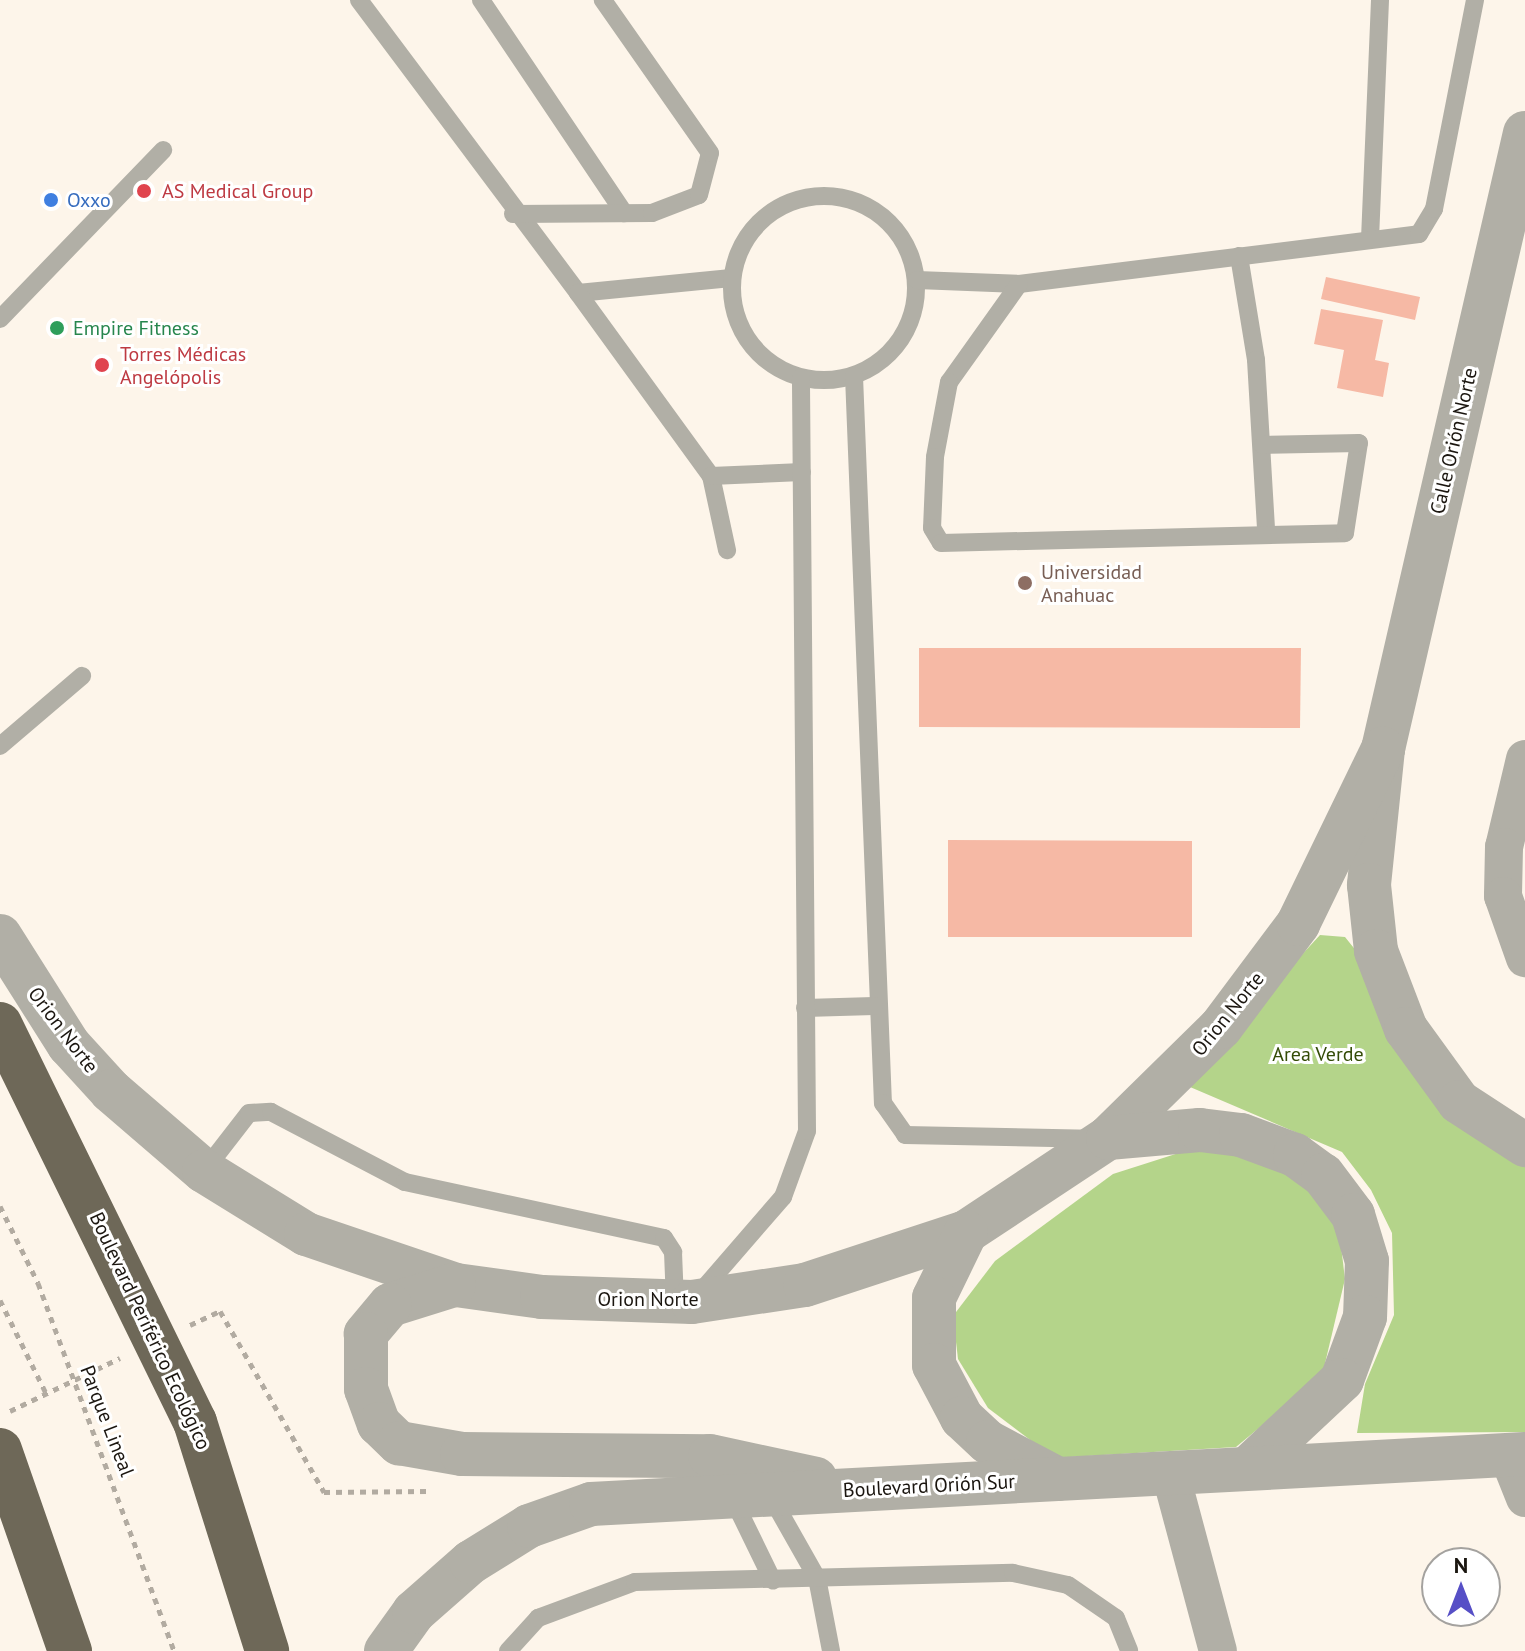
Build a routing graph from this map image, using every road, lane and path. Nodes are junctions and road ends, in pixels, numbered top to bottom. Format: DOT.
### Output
graph roads {
  1 [pos="359,0"];
  2 [pos="481,0"];
  3 [pos="603,0"];
  4 [pos="1380,0"];
  5 [pos="1475,0"];
  6 [pos="1525,133"];
  7 [pos="163,150"];
  8 [pos="624,213"];
  9 [pos="513,214"];
  10 [pos="1370,239"];
  11 [pos="1239,256"];
  12 [pos="731,278"];
  13 [pos="917,280"];
  14 [pos="1019,284"];
  15 [pos="578,293"];
  16 [pos="0,319"];
  17 [pos="854,376"];
  18 [pos="801,378"];
  19 [pos="1263,445"];
  20 [pos="802,472"];
  21 [pos="711,476"];
  22 [pos="1266,530"];
  23 [pos="727,550"];
  24 [pos="82,676"];
  25 [pos="0,746"];
  26 [pos="1383,749"];
  27 [pos="1525,759"];
  28 [pos="1298,924"];
  29 [pos="0,936"];
  30 [pos="1376,951"];
  31 [pos="1525,958"];
  32 [pos="874,1006"];
  33 [pos="805,1008"];
  34 [pos="0,1024"];
  35 [pos="1108,1138"];
  36 [pos="1525,1145"];
  37 [pos="204,1171"];
  38 [pos="0,1206"];
  39 [pos="966,1232"];
  40 [pos="456,1285"];
  41 [pos="0,1300"];
  42 [pos="684,1302"];
  43 [pos="220,1311"];
  44 [pos="180,1330"];
  45 [pos="126,1355"];
  46 [pos="46,1393"];
  47 [pos="0,1415"];
  48 [pos="0,1450"];
  49 [pos="1517,1456"];
  50 [pos="1248,1468"];
  51 [pos="1170,1472"];
  52 [pos="1058,1479"];
  53 [pos="851,1490"];
  54 [pos="750,1494"];
  55 [pos="1525,1498"];
  56 [pos="817,1578"];
  57 [pos="773,1581"];
  58 [pos="70,1651"];
  59 [pos="174,1651"];
  60 [pos="267,1651"];
  61 [pos="386,1651"];
  62 [pos="508,1651"];
  63 [pos="831,1651"];
  64 [pos="1129,1651"];
  65 [pos="1218,1651"];
  1 -- 9 [label="lane"];
  2 -- 8 [label="lane"];
  3 -- 8 [label="lane"];
  4 -- 10 [label="lane"];
  5 -- 10 [label="lane"];
  6 -- 26 [label="street, Calle Orión Norte"];
  7 -- 16 [label="lane"];
  8 -- 9 [label="lane"];
  9 -- 15 [label="lane"];
  10 -- 11 [label="lane"];
  11 -- 14 [label="lane"];
  11 -- 19 [label="lane"];
  12 -- 13 [label="lane"];
  12 -- 15 [label="lane"];
  12 -- 18 [label="lane"];
  13 -- 14 [label="lane"];
  13 -- 17 [label="lane"];
  14 -- 22 [label="lane"];
  15 -- 21 [label="lane"];
  17 -- 18 [label="lane"];
  17 -- 32 [label="lane"];
  18 -- 20 [label="lane"];
  19 -- 22 [label="lane"];
  19 -- 22 [label="lane"];
  20 -- 21 [label="lane"];
  20 -- 33 [label="lane"];
  21 -- 23 [label="lane"];
  24 -- 25 [label="lane"];
  26 -- 28 [label="street, Calle Orión Norte"];
  26 -- 30 [label="street, Calle Orión Norte"];
  27 -- 31 [label="street"];
  28 -- 30 [label="street"];
  28 -- 35 [label="street, Orion Norte"];
  29 -- 37 [label="street, Orion Norte"];
  30 -- 36 [label="street, Calle Orión Norte"];
  32 -- 33 [label="lane"];
  32 -- 35 [label="lane"];
  33 -- 42 [label="lane"];
  34 -- 60 [label="highway, Boulevard Periférico Ecológico"];
  35 -- 39 [label="street, Orion Norte"];
  35 -- 50 [label="street"];
  37 -- 40 [label="street, Orion Norte"];
  37 -- 42 [label="lane"];
  38 -- 59 [label="path, Parque Lineal"];
  39 -- 42 [label="street, Orion Norte"];
  39 -- 52 [label="street"];
  40 -- 42 [label="street, Orion Norte"];
  40 -- 53 [label="street"];
  41 -- 46 [label="path"];
  43 -- 44 [label="path"];
  45 -- 46 [label="path"];
  46 -- 47 [label="path"];
  48 -- 58 [label="highway"];
  49 -- 50 [label="street, Boulevard Orión Sur"];
  49 -- 55 [label="street"];
  50 -- 51 [label="street, Boulevard Orión Sur"];
  51 -- 52 [label="street, Boulevard Orión Sur"];
  51 -- 65 [label="street"];
  52 -- 53 [label="street, Boulevard Orión Sur"];
  53 -- 54 [label="street, Boulevard Orión Sur"];
  54 -- 56 [label="lane"];
  54 -- 57 [label="lane"];
  54 -- 61 [label="street, Boulevard Orión Sur"];
  56 -- 57 [label="lane"];
  56 -- 63 [label="lane"];
  56 -- 64 [label="lane"];
  57 -- 62 [label="lane"];
}
